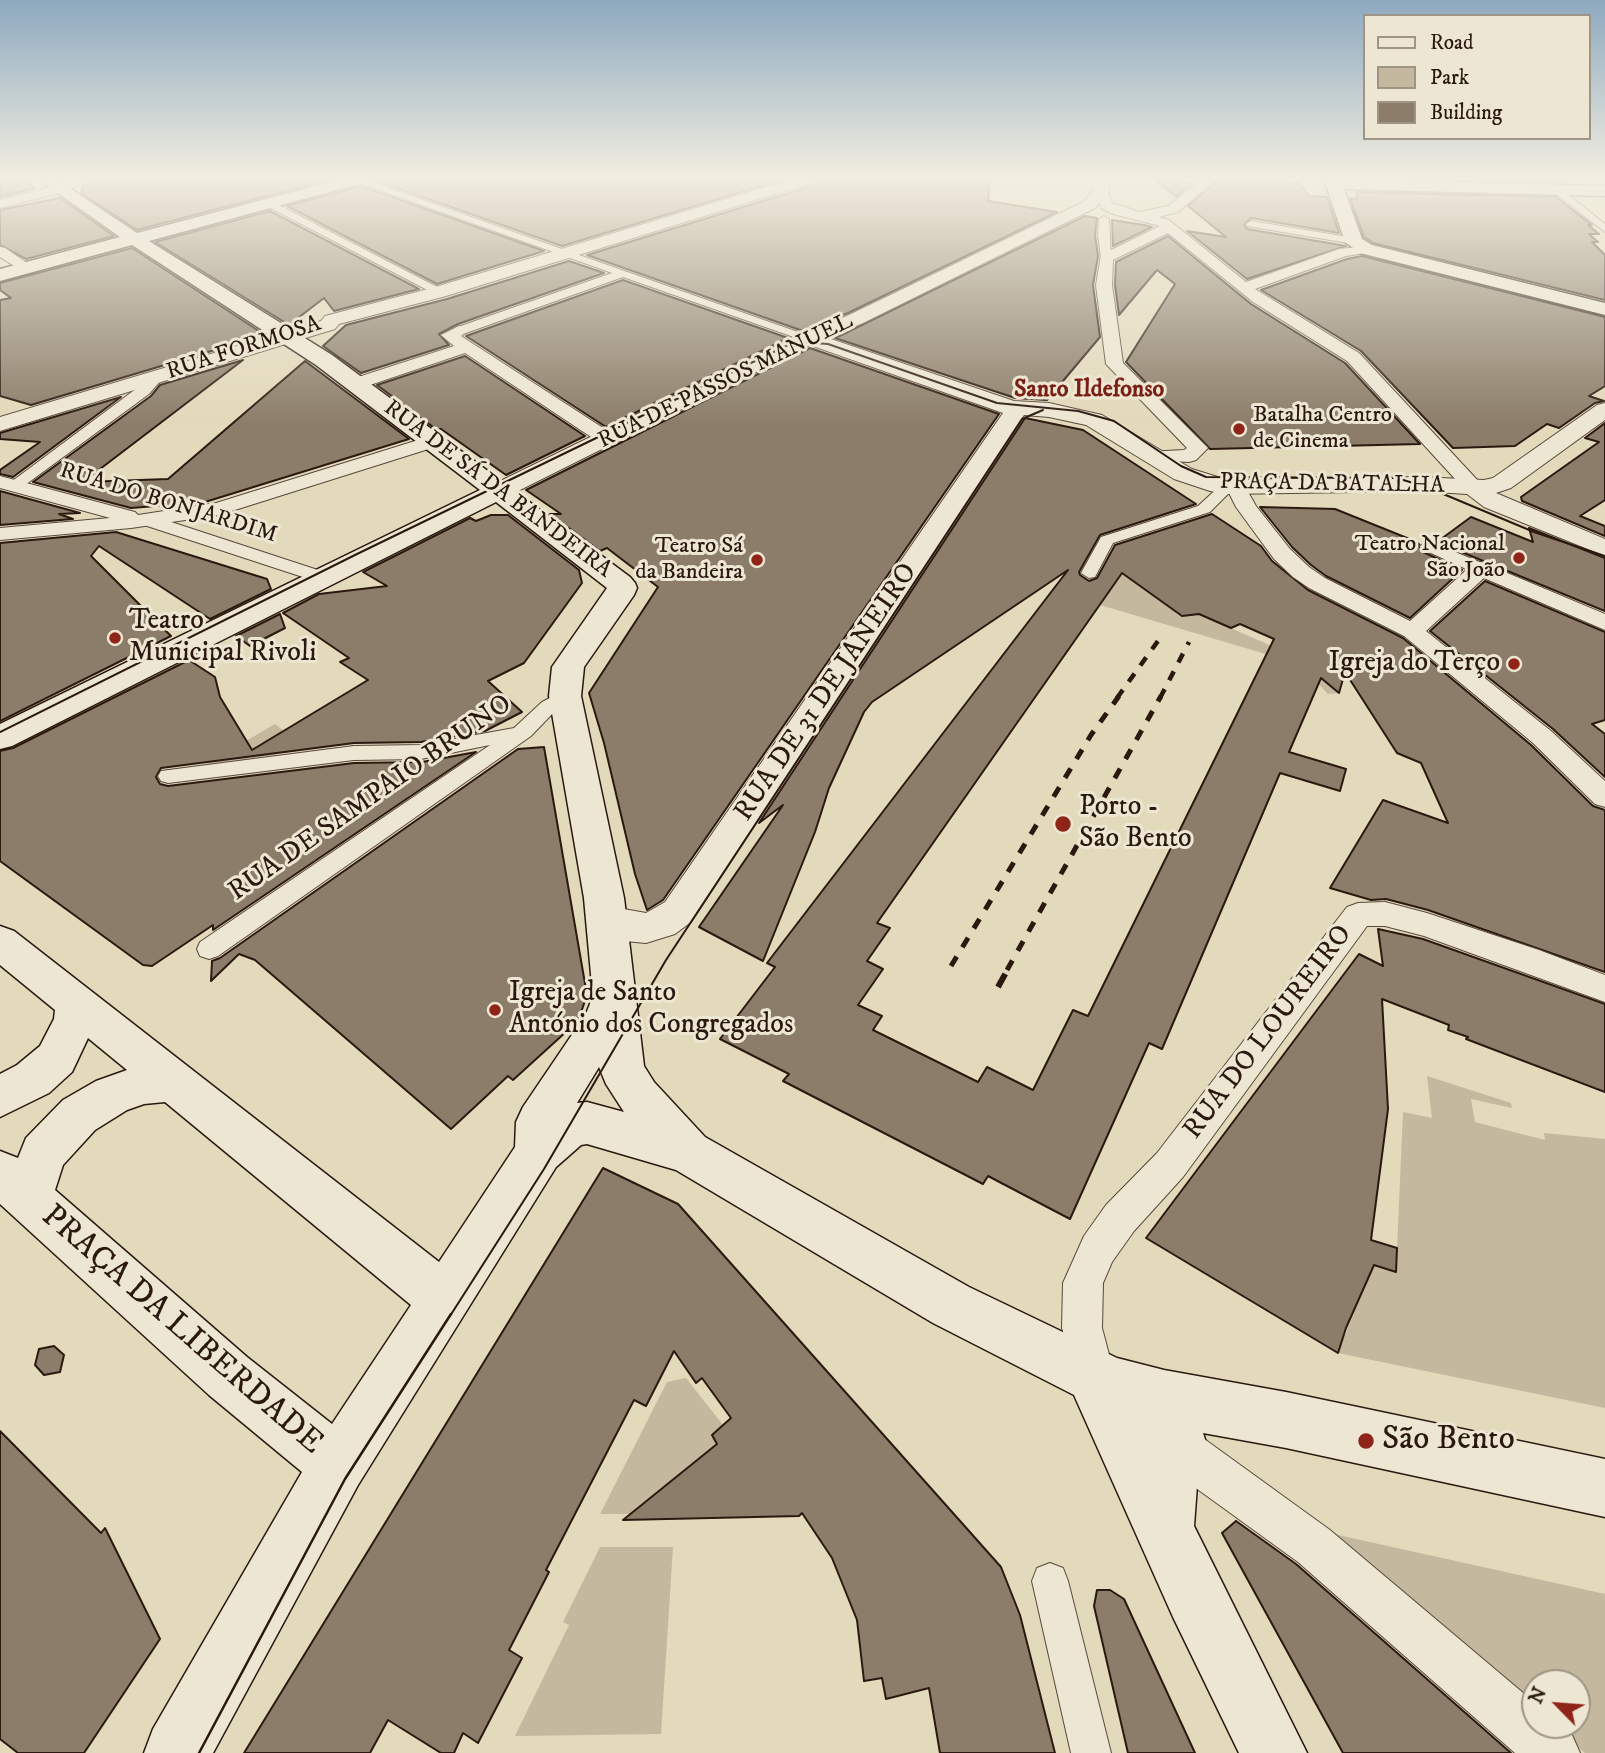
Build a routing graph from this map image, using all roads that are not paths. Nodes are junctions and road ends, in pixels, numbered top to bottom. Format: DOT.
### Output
graph roads {
  1 [pos="15,261"];
  2 [pos="54,261"];
  3 [pos="168,261"];
  4 [pos="379,261"];
  5 [pos="541,261"];
  6 [pos="588,261"];
  7 [pos="975,261"];
  8 [pos="1106,261"];
  9 [pos="1211,261"];
  10 [pos="1322,261"];
  11 [pos="1421,261"];
  12 [pos="27,268"];
  13 [pos="623,273"];
  14 [pos="0,275"];
  15 [pos="1245,288"];
  16 [pos="439,292"];
  17 [pos="1605,309"];
  18 [pos="288,337"];
  19 [pos="809,338"];
  20 [pos="463,339"];
  21 [pos="156,378"];
  22 [pos="355,384"];
  23 [pos="1017,409"];
  24 [pos="1605,410"];
  25 [pos="0,425"];
  26 [pos="607,439"];
  27 [pos="431,442"];
  28 [pos="1154,456"];
  29 [pos="8,483"];
  30 [pos="1232,487"];
  31 [pos="1474,488"];
  32 [pos="497,492"];
  33 [pos="144,520"];
  34 [pos="0,534"];
  35 [pos="1428,545"];
  36 [pos="1605,548"];
  37 [pos="1481,569"];
  38 [pos="1089,573"];
  39 [pos="321,577"];
  40 [pos="1605,623"];
  41 [pos="1412,631"];
  42 [pos="565,696"];
  43 [pos="524,731"];
  44 [pos="0,737"];
  45 [pos="167,776"];
  46 [pos="1605,797"];
  47 [pos="607,921"];
  48 [pos="0,942"];
  49 [pos="209,949"];
  50 [pos="1605,989"];
  51 [pos="614,997"];
  52 [pos="76,1002"];
  53 [pos="174,1081"];
  54 [pos="0,1097"];
  55 [pos="538,1152"];
  56 [pos="688,1152"];
  57 [pos="14,1186"];
  58 [pos="444,1299"];
  59 [pos="1094,1377"];
  60 [pos="1172,1423"];
  61 [pos="338,1465"];
  62 [pos="1605,1488"];
  63 [pos="1164,1528"];
  64 [pos="1050,1581"];
  65 [pos="177,1753"];
  66 [pos="1091,1753"];
  67 [pos="1274,1753"];
  68 [pos="1554,1753"];
  1 -- 12 [label="street"];
  2 -- 12 [label="main road"];
  3 -- 18 [label="main road, RUA DE SÁ DA BANDEIRA"];
  4 -- 16 [label="street"];
  5 -- 16 [label="street, RUA FORMOSA"];
  6 -- 13 [label="street"];
  7 -- 19 [label="street, RUA DE PASSOS MANUEL"];
  8 -- 28 [label="street, PRAÇA DA BATALHA"];
  9 -- 15 [label="street"];
  10 -- 15 [label="street"];
  11 -- 17 [label="main road"];
  12 -- 14 [label="main road"];
  13 -- 19 [label="street"];
  13 -- 20 [label="street"];
  15 -- 31 [label="street"];
  16 -- 18 [label="street, RUA FORMOSA"];
  18 -- 21 [label="street, RUA FORMOSA"];
  18 -- 22 [label="main road, RUA DE SÁ DA BANDEIRA"];
  19 -- 23 [label="street, PRAÇA DA BATALHA"];
  19 -- 26 [label="street, RUA DE PASSOS MANUEL"];
  20 -- 22 [label="street"];
  20 -- 26 [label="street"];
  21 -- 25 [label="street, RUA FORMOSA"];
  21 -- 29 [label="street"];
  22 -- 27 [label="main road, RUA DE SÁ DA BANDEIRA"];
  23 -- 28 [label="street, PRAÇA DA BATALHA"];
  23 -- 47 [label="street, RUA DE 31 DE JANEIRO"];
  24 -- 31 [label="street"];
  26 -- 32 [label="street, RUA DE PASSOS MANUEL"];
  27 -- 32 [label="main road, RUA DE SÁ DA BANDEIRA"];
  27 -- 33 [label="street"];
  28 -- 30 [label="street, PRAÇA DA BATALHA"];
  29 -- 33 [label="street, RUA DO BONJARDIM"];
  30 -- 31 [label="street, PRAÇA DA BATALHA"];
  30 -- 38 [label="street"];
  30 -- 41 [label="street"];
  31 -- 36 [label="street"];
  32 -- 39 [label="main road"];
  32 -- 42 [label="main road, RUA DE SÁ DA BANDEIRA"];
  33 -- 34 [label="street"];
  33 -- 39 [label="street, RUA DO BONJARDIM"];
  35 -- 37 [label="street"];
  37 -- 40 [label="street"];
  37 -- 41 [label="street"];
  39 -- 44 [label="main road"];
  41 -- 46 [label="street"];
  42 -- 43 [label="street, RUA DE SAMPAIO BRUNO"];
  42 -- 47 [label="main road, RUA DE SÁ DA BANDEIRA"];
  43 -- 45 [label="street"];
  43 -- 49 [label="street, RUA DE SAMPAIO BRUNO"];
  47 -- 51 [label="main road, RUA DE SÁ DA BANDEIRA"];
  48 -- 52 [label="main road"];
  50 -- 59 [label="street, RUA DO LOUREIRO"];
  51 -- 55 [label="main road"];
  51 -- 56 [label="main road, RUA DE SÁ DA BANDEIRA"];
  52 -- 53 [label="main road"];
  52 -- 54 [label="main road"];
  53 -- 57 [label="main road"];
  53 -- 58 [label="main road"];
  55 -- 56 [label="main road"];
  55 -- 58 [label="main road, PRAÇA DA LIBERDADE"];
  56 -- 59 [label="main road"];
  57 -- 61 [label="main road, PRAÇA DA LIBERDADE"];
  58 -- 61 [label="main road, PRAÇA DA LIBERDADE"];
  59 -- 60 [label="main road"];
  59 -- 63 [label="main road"];
  60 -- 62 [label="main road"];
  60 -- 63 [label="main road"];
  60 -- 68 [label="street"];
  61 -- 65 [label="main road"];
  63 -- 67 [label="main road"];
  64 -- 66 [label="street"];
}
